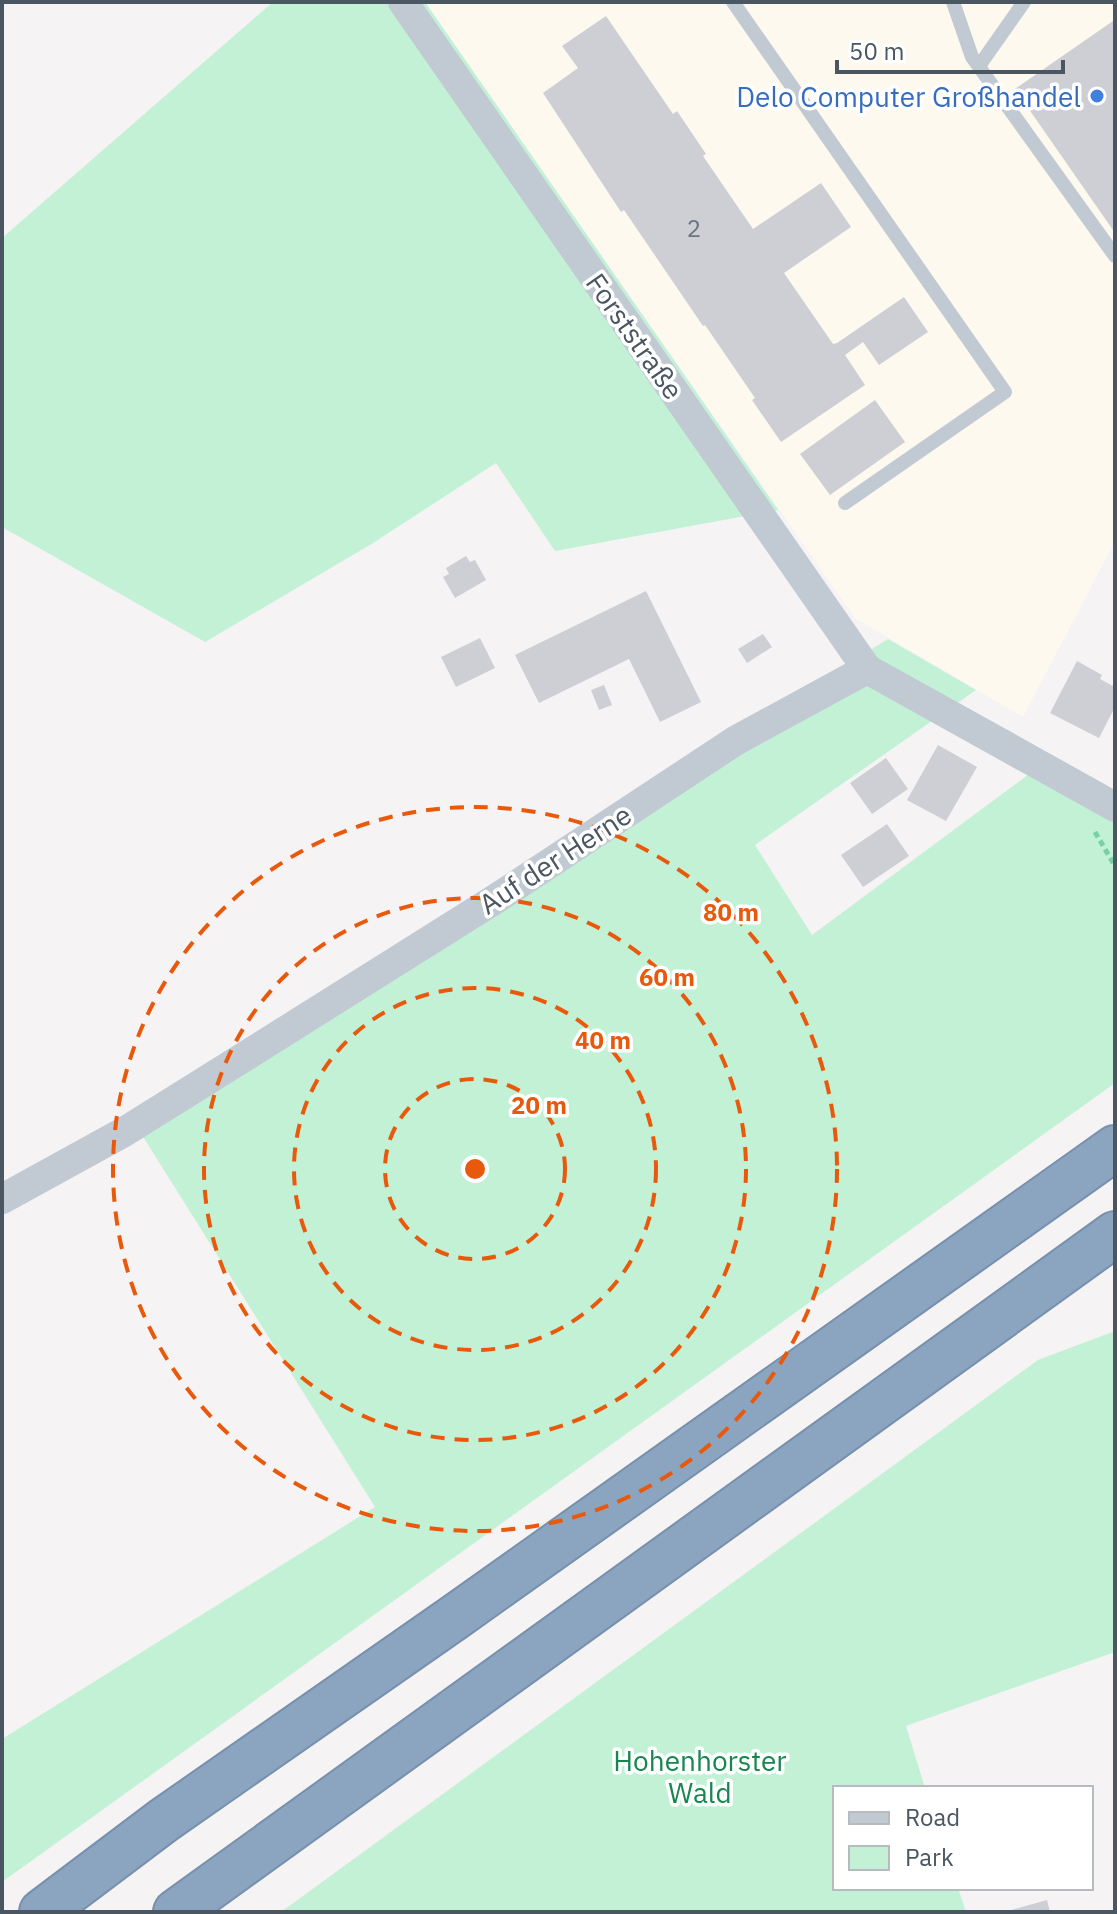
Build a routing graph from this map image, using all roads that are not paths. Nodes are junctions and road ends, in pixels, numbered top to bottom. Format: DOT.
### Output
graph roads {
  1 [pos="403,2"];
  2 [pos="733,2"];
  3 [pos="953,2"];
  4 [pos="1024,2"];
  5 [pos="979,66"];
  6 [pos="1115,256"];
  7 [pos="845,503"];
  8 [pos="867,669"];
  9 [pos="1115,807"];
  10 [pos="1115,1148"];
  11 [pos="2,1199"];
  12 [pos="1115,1234"];
  13 [pos="42,1912"];
  14 [pos="176,1912"];
  1 -- 8 [label="street, Forststraße"];
  2 -- 7 [label="lane"];
  3 -- 5 [label="lane"];
  4 -- 5 [label="lane"];
  5 -- 6 [label="lane"];
  8 -- 9 [label="street"];
  8 -- 11 [label="street, Auf der Herne"];
  10 -- 13 [label="highway"];
  12 -- 14 [label="highway"];
}
